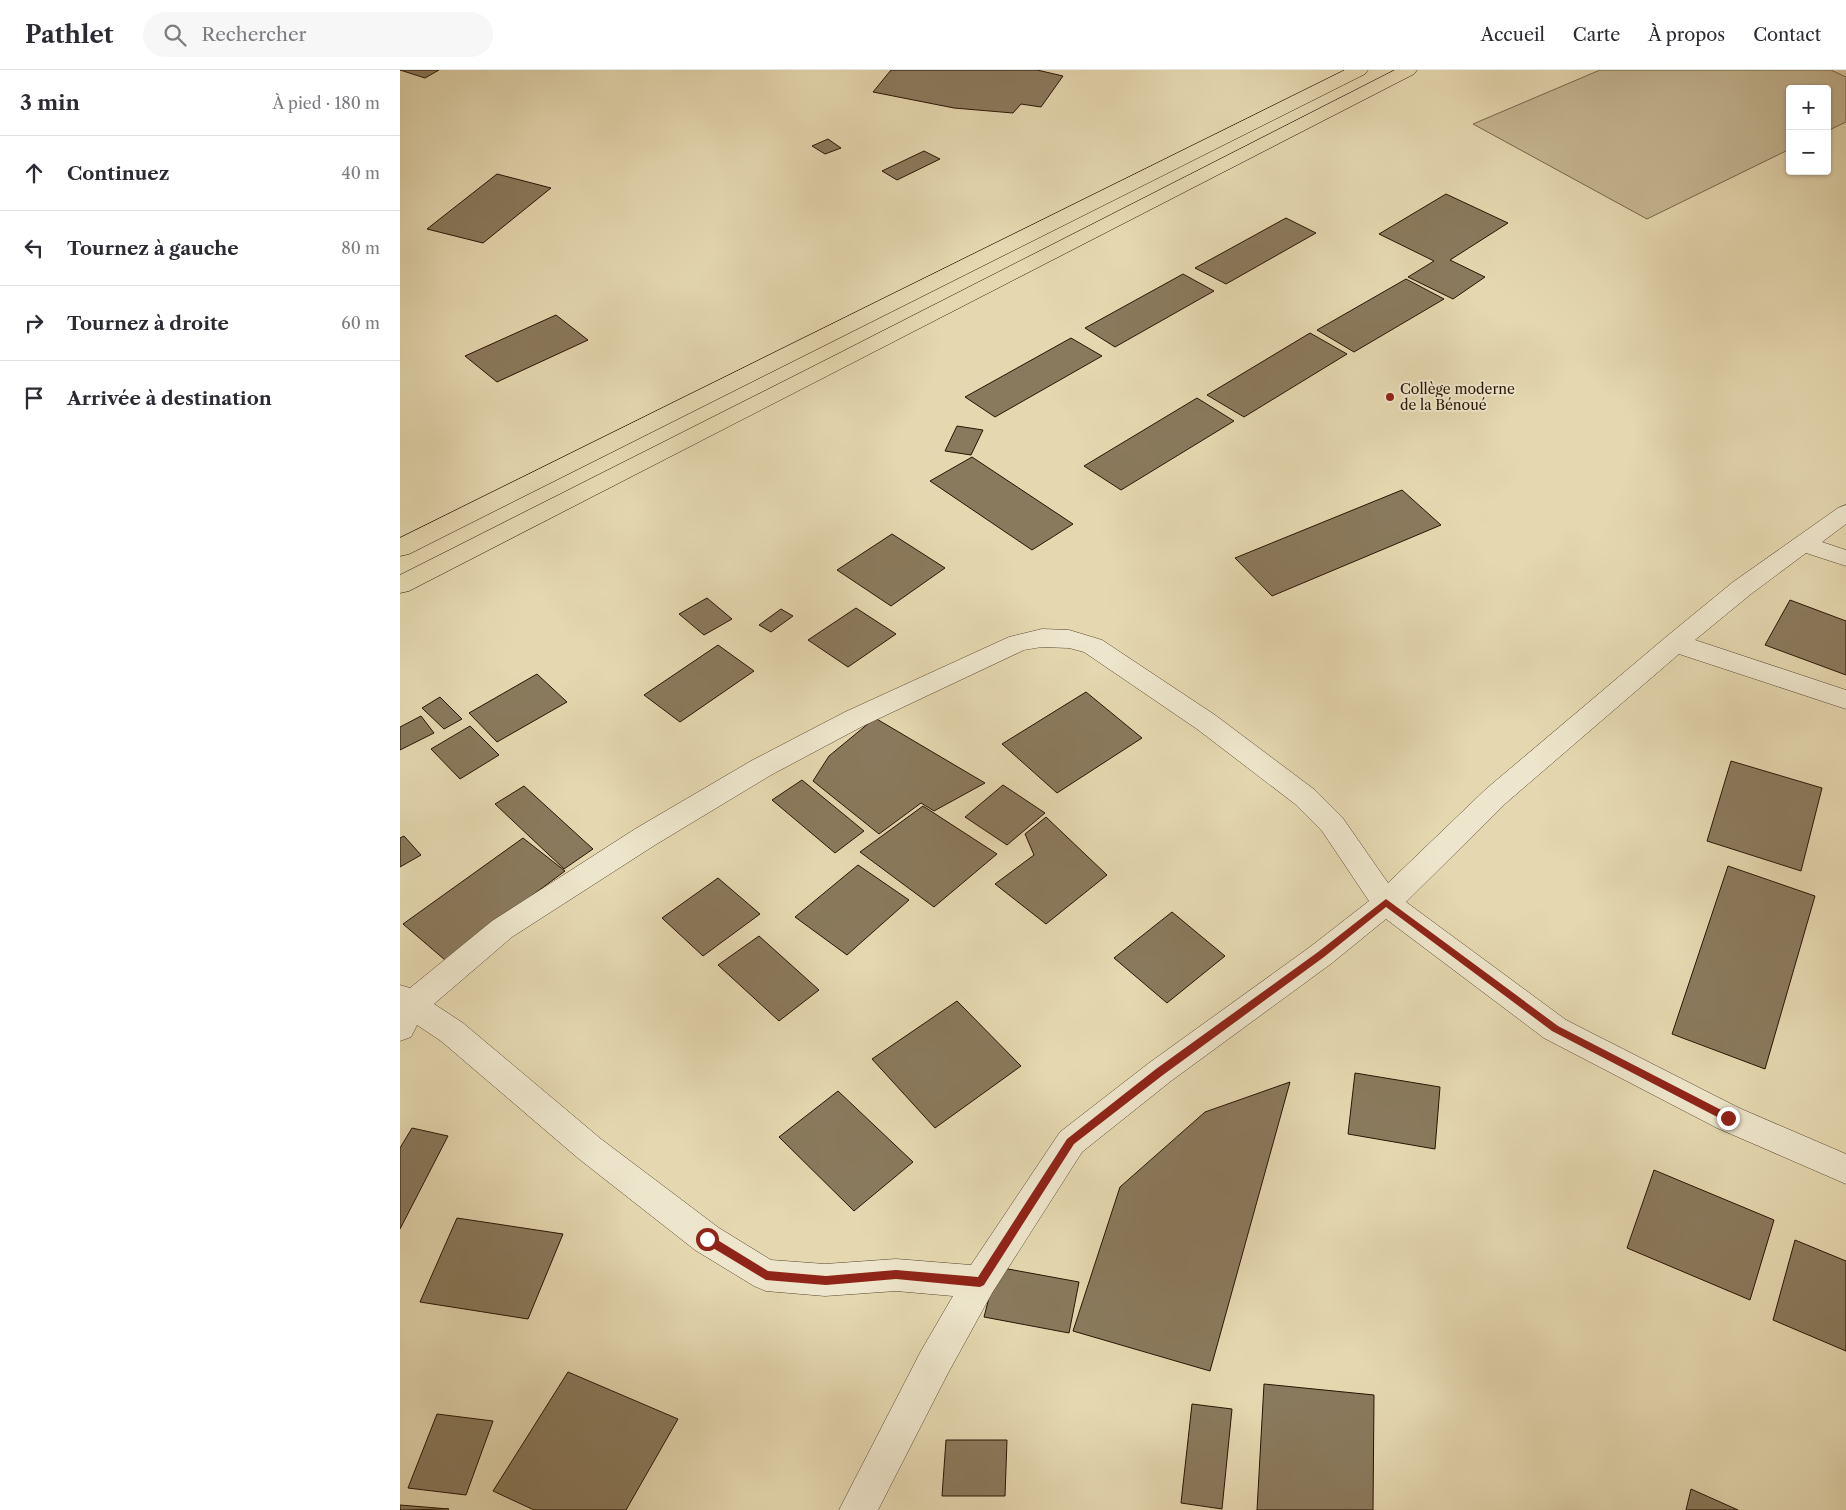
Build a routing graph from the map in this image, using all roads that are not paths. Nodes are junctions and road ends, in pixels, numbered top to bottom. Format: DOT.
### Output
graph roads {
  1 [pos="1359,70"];
  2 [pos="1408,70"];
  3 [pos="1286,107"];
  4 [pos="1312,119"];
  5 [pos="1846,512"];
  6 [pos="1804,544"];
  7 [pos="403,547"];
  8 [pos="1846,558"];
  9 [pos="430,570"];
  10 [pos="400,585"];
  11 [pos="1675,643"];
  12 [pos="1846,700"];
  13 [pos="1386,903"];
  14 [pos="404,1010"];
  15 [pos="1846,1168"];
  16 [pos="980,1282"];
  17 [pos="858,1510"];
  1 -- 3 [label="main road"];
  2 -- 4 [label="main road"];
  3 -- 4 [label="main road"];
  3 -- 7 [label="main road"];
  4 -- 9 [label="main road"];
  5 -- 6 [label="street"];
  6 -- 8 [label="street"];
  6 -- 11 [label="street"];
  7 -- 9 [label="main road"];
  9 -- 10 [label="main road"];
  11 -- 12 [label="street"];
  11 -- 13 [label="street"];
  13 -- 14 [label="street"];
  13 -- 15 [label="street"];
  13 -- 16 [label="street"];
  14 -- 16 [label="street"];
  16 -- 17 [label="street"];
}
